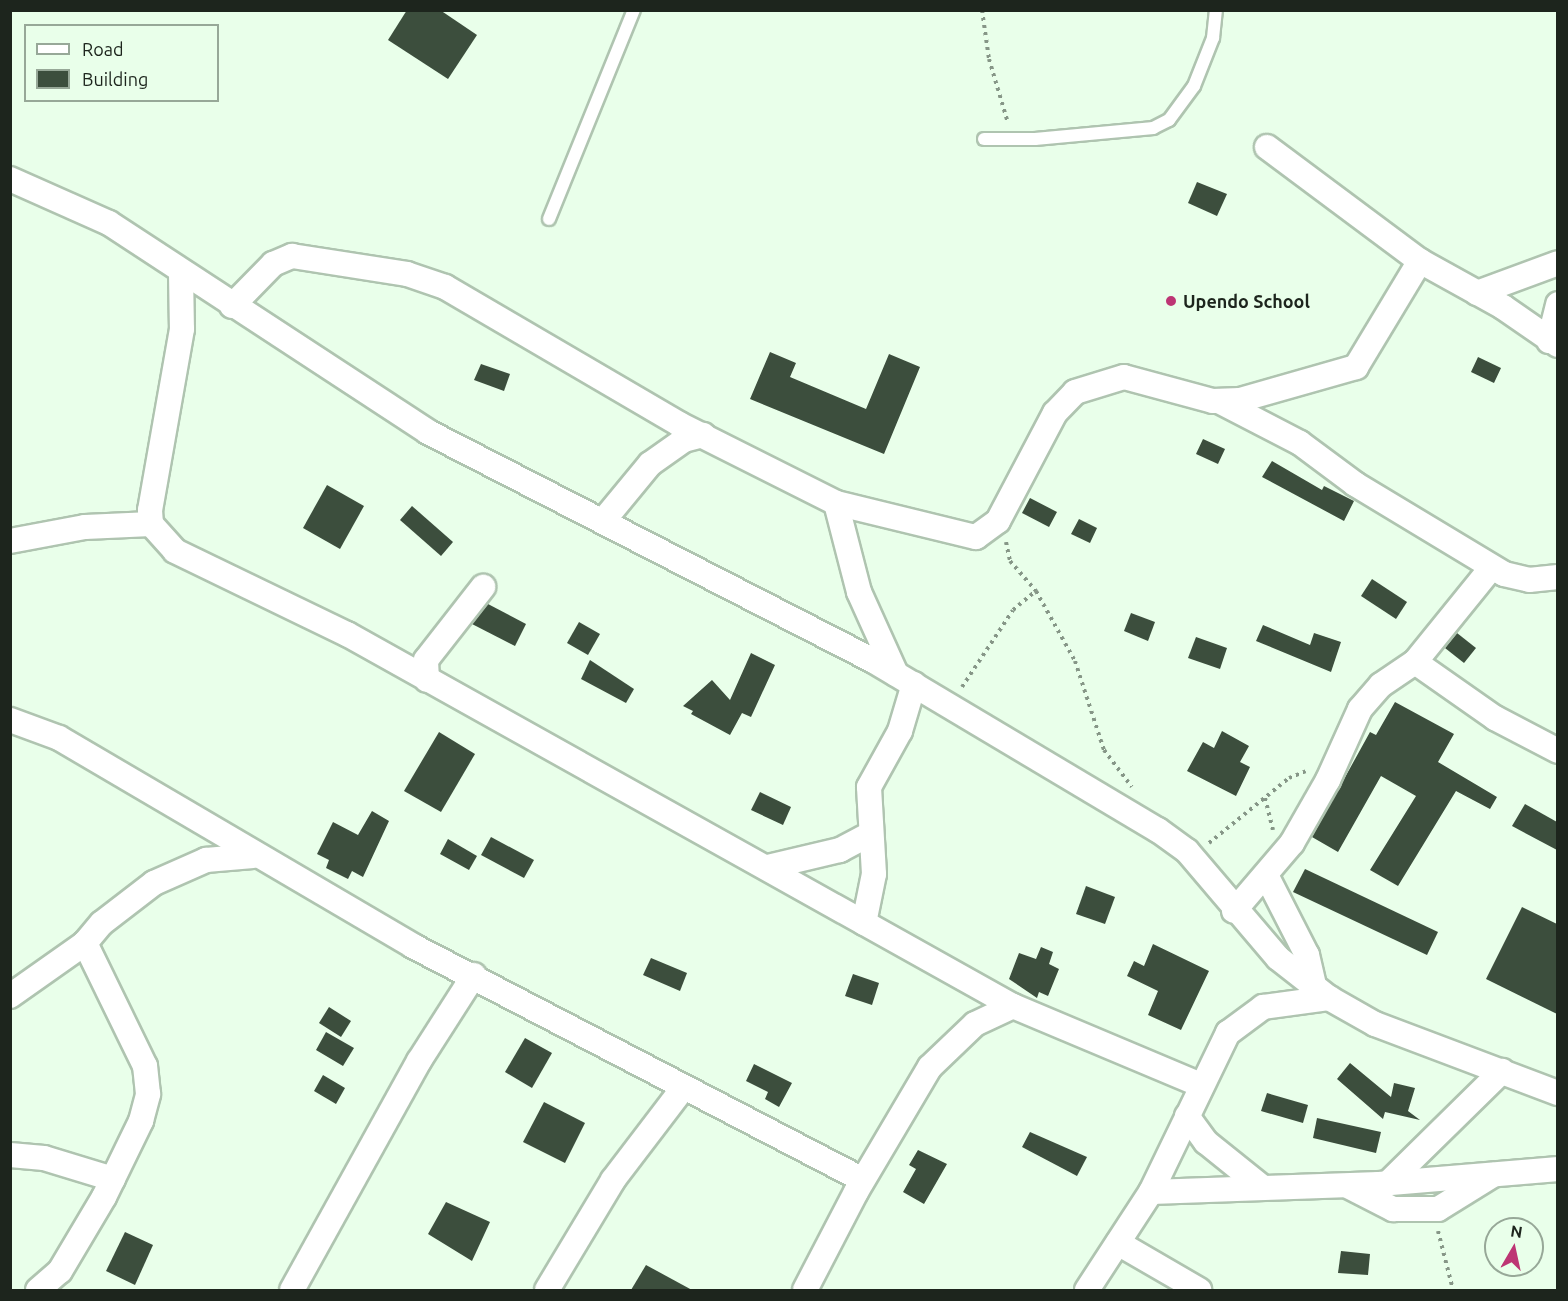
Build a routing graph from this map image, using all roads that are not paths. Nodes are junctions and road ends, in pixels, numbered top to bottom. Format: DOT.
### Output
graph roads {
  1 [pos="634,10"];
  2 [pos="1216,10"];
  3 [pos="984,139"];
  4 [pos="1267,147"];
  5 [pos="10,179"];
  6 [pos="549,219"];
  7 [pos="1420,261"];
  8 [pos="1557,263"];
  9 [pos="181,274"];
  10 [pos="1477,293"];
  11 [pos="1557,304"];
  12 [pos="232,306"];
  13 [pos="1553,343"];
  14 [pos="1220,401"];
  15 [pos="703,435"];
  16 [pos="836,503"];
  17 [pos="603,520"];
  18 [pos="151,524"];
  19 [pos="10,541"];
  20 [pos="1492,567"];
  21 [pos="1557,577"];
  22 [pos="483,587"];
  23 [pos="1415,662"];
  24 [pos="905,679"];
  25 [pos="428,680"];
  26 [pos="10,720"];
  27 [pos="1557,751"];
  28 [pos="868,835"];
  29 [pos="253,856"];
  30 [pos="768,867"];
  31 [pos="1266,875"];
  32 [pos="1234,911"];
  33 [pos="864,923"];
  34 [pos="85,943"];
  35 [pos="474,975"];
  36 [pos="1321,990"];
  37 [pos="10,996"];
  38 [pos="1013,1006"];
  39 [pos="1502,1071"];
  40 [pos="1201,1085"];
  41 [pos="683,1088"];
  42 [pos="1557,1093"];
  43 [pos="1187,1116"];
  44 [pos="10,1155"];
  45 [pos="1557,1169"];
  46 [pos="1493,1175"];
  47 [pos="113,1179"];
  48 [pos="863,1180"];
  49 [pos="1388,1183"];
  50 [pos="1348,1186"];
  51 [pos="1262,1187"];
  52 [pos="1151,1192"];
  53 [pos="1118,1243"];
  54 [pos="38,1290"];
  55 [pos="292,1290"];
  56 [pos="547,1290"];
  57 [pos="805,1290"];
  58 [pos="1087,1290"];
  59 [pos="1199,1290"];
  1 -- 6 [label="lane"];
  2 -- 3 [label="lane"];
  4 -- 7 [label="street"];
  5 -- 9 [label="street"];
  7 -- 10 [label="street"];
  7 -- 14 [label="street"];
  8 -- 10 [label="street"];
  9 -- 12 [label="street"];
  9 -- 18 [label="street"];
  10 -- 13 [label="street"];
  11 -- 13 [label="street"];
  12 -- 15 [label="street"];
  12 -- 17 [label="street"];
  14 -- 16 [label="street"];
  14 -- 20 [label="street"];
  15 -- 16 [label="street"];
  15 -- 17 [label="street"];
  16 -- 24 [label="street"];
  17 -- 24 [label="street"];
  18 -- 19 [label="street"];
  18 -- 25 [label="street"];
  20 -- 21 [label="street"];
  20 -- 23 [label="street"];
  22 -- 25 [label="street"];
  23 -- 27 [label="street"];
  23 -- 31 [label="street"];
  24 -- 28 [label="street"];
  24 -- 32 [label="street"];
  25 -- 30 [label="street"];
  26 -- 29 [label="street"];
  28 -- 30 [label="street"];
  28 -- 33 [label="street"];
  29 -- 34 [label="street"];
  29 -- 35 [label="street"];
  30 -- 33 [label="street"];
  31 -- 32 [label="street"];
  31 -- 36 [label="street"];
  32 -- 36 [label="street"];
  33 -- 38 [label="street"];
  34 -- 37 [label="street"];
  34 -- 47 [label="street"];
  35 -- 41 [label="street"];
  35 -- 55 [label="street"];
  36 -- 39 [label="street"];
  36 -- 40 [label="street"];
  38 -- 40 [label="street"];
  38 -- 48 [label="street"];
  39 -- 42 [label="street"];
  39 -- 49 [label="street"];
  40 -- 43 [label="street"];
  41 -- 48 [label="street"];
  41 -- 56 [label="street"];
  43 -- 51 [label="street"];
  43 -- 52 [label="street"];
  44 -- 47 [label="street"];
  45 -- 46 [label="street"];
  46 -- 49 [label="street"];
  46 -- 50 [label="street"];
  47 -- 54 [label="street"];
  48 -- 57 [label="street"];
  49 -- 50 [label="street"];
  50 -- 51 [label="street"];
  51 -- 52 [label="street"];
  52 -- 53 [label="street"];
  53 -- 58 [label="street"];
  53 -- 59 [label="street"];
}
